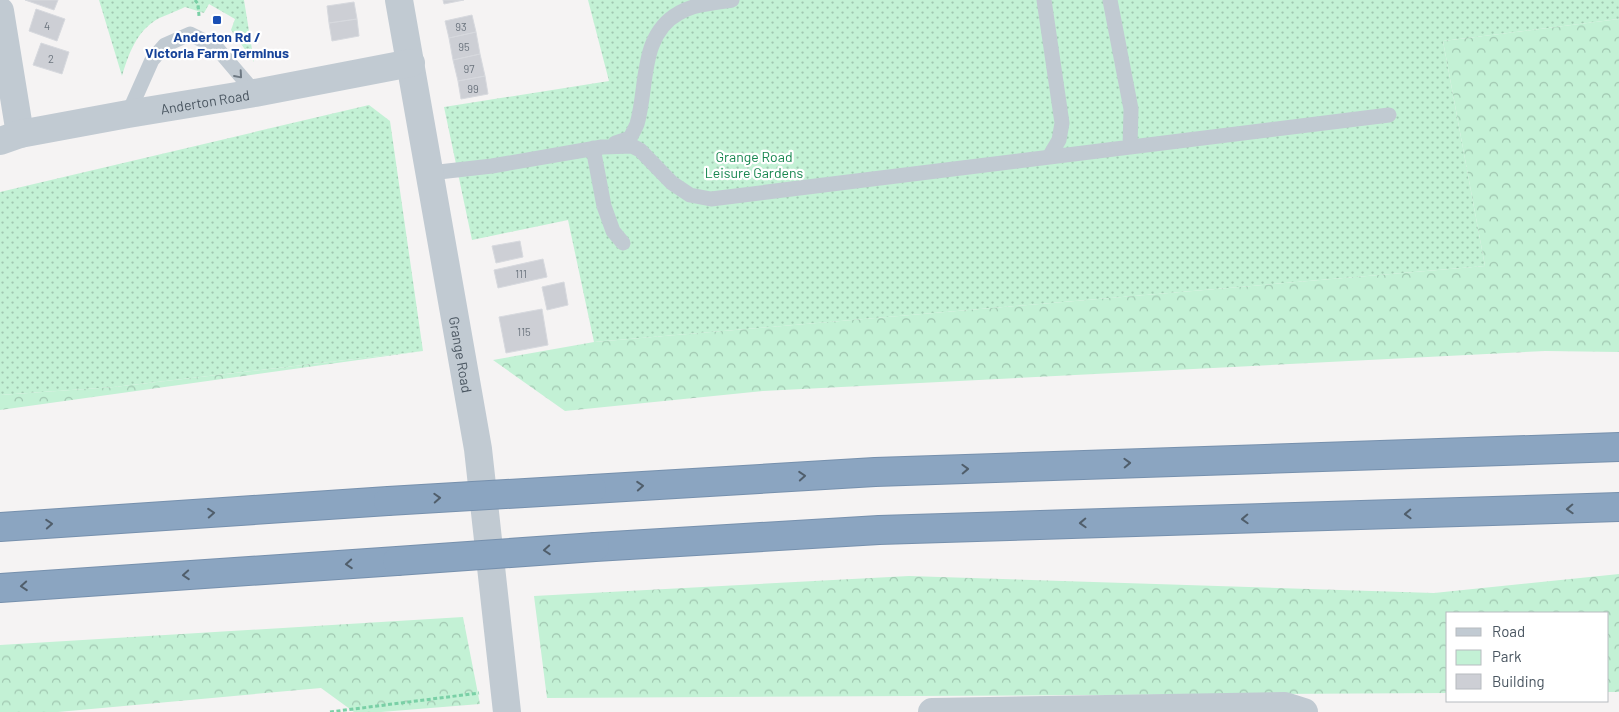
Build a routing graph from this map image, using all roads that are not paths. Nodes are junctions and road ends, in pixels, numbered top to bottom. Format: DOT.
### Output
graph roads {
  1 [pos="399,0"];
  2 [pos="732,0"];
  3 [pos="1044,0"];
  4 [pos="1110,0"];
  5 [pos="0,11"];
  6 [pos="411,63"];
  7 [pos="255,94"];
  8 [pos="128,114"];
  9 [pos="1389,115"];
  10 [pos="10,138"];
  11 [pos="597,147"];
  12 [pos="1130,147"];
  13 [pos="1049,157"];
  14 [pos="430,173"];
  15 [pos="623,243"];
  16 [pos="1619,447"];
  17 [pos="1619,507"];
  18 [pos="0,527"];
  19 [pos="0,588"];
  20 [pos="505,701"];
  21 [pos="932,712"];
  22 [pos="1304,712"];
  1 -- 6 [label="street, Grange Road"];
  2 -- 11 [label="lane"];
  3 -- 13 [label="lane"];
  4 -- 12 [label="lane"];
  5 -- 10 [label="street"];
  6 -- 7 [label="street, Anderton Road"];
  6 -- 14 [label="street, Grange Road"];
  7 -- 8 [label="street, Anderton Road"];
  8 -- 7 [label="lane, one-way"];
  8 -- 10 [label="street, Anderton Road"];
  9 -- 12 [label="lane"];
  11 -- 13 [label="lane"];
  11 -- 14 [label="lane"];
  11 -- 15 [label="lane"];
  12 -- 13 [label="lane"];
  14 -- 20 [label="street, Grange Road"];
  18 -- 16 [label="highway, one-way, bridge"];
  17 -- 19 [label="highway, one-way, bridge"];
  21 -- 22 [label="street"];
}
